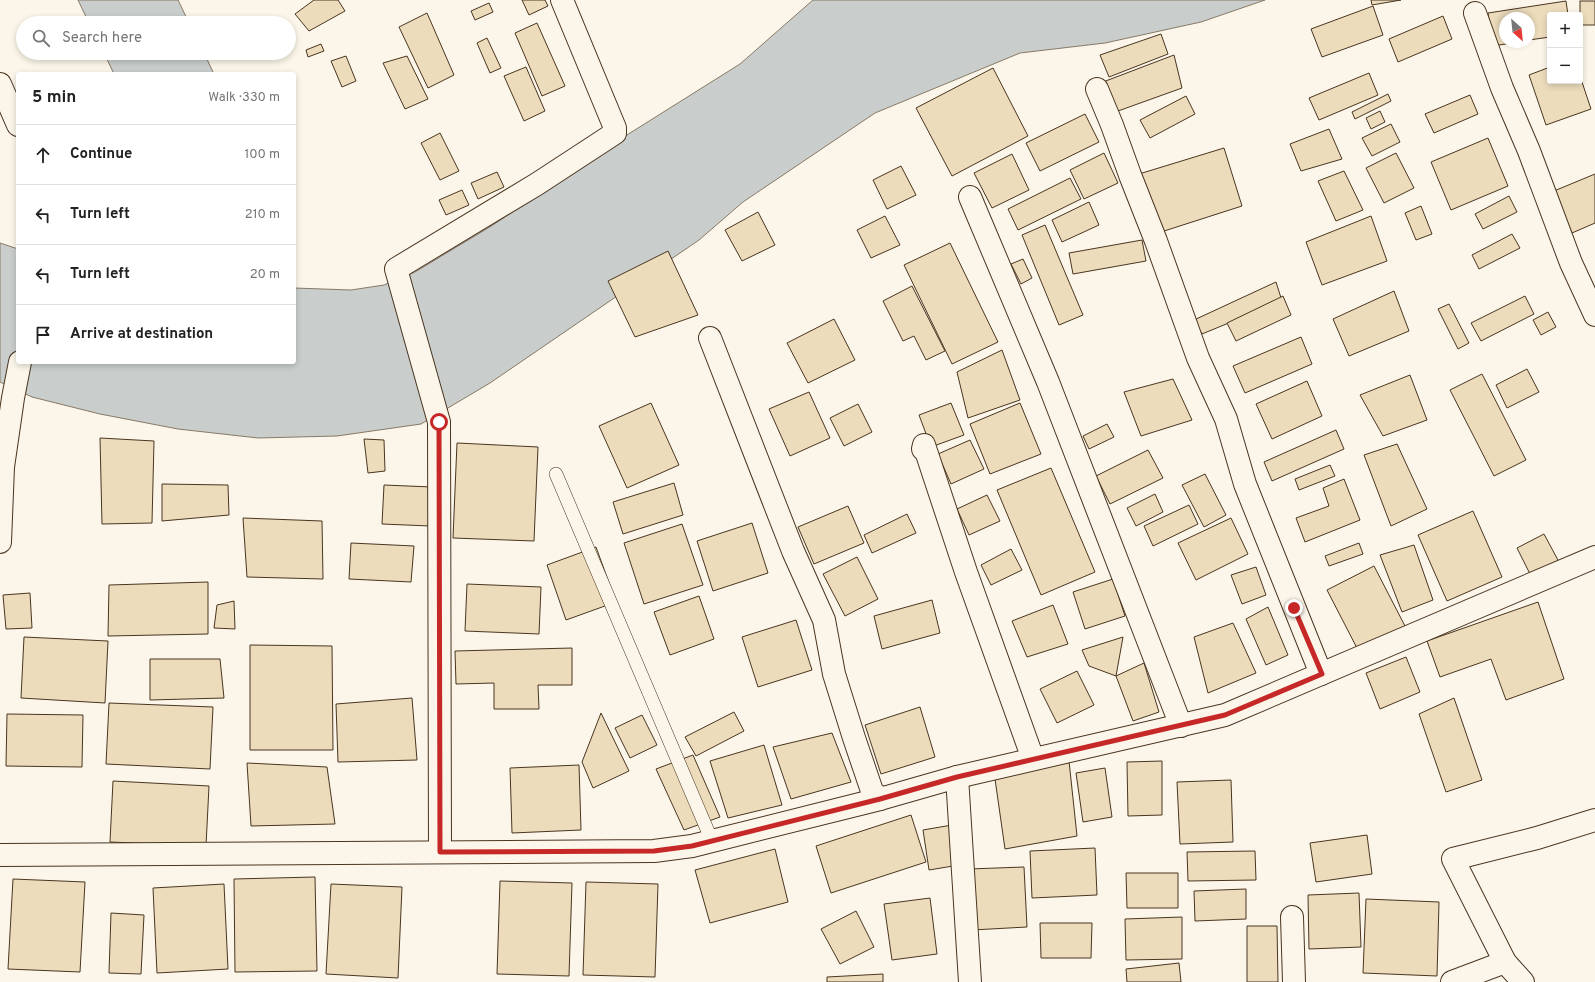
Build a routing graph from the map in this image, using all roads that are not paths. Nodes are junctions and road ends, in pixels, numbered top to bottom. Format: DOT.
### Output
graph roads {
  1 [pos="562,0"];
  2 [pos="1475,12"];
  3 [pos="0,84"];
  4 [pos="1097,89"];
  5 [pos="16,120"];
  6 [pos="970,197"];
  7 [pos="1595,314"];
  8 [pos="710,338"];
  9 [pos="20,364"];
  10 [pos="923,449"];
  11 [pos="556,474"];
  12 [pos="0,542"];
  13 [pos="1595,557"];
  14 [pos="1322,674"];
  15 [pos="1182,726"];
  16 [pos="1033,759"];
  17 [pos="957,777"];
  18 [pos="880,799"];
  19 [pos="1595,820"];
  20 [pos="712,841"];
  21 [pos="440,852"];
  22 [pos="0,855"];
  23 [pos="1292,917"];
  24 [pos="1505,962"];
  25 [pos="970,982"];
  26 [pos="1294,982"];
  27 [pos="1452,982"];
  28 [pos="1523,982"];
  1 -- 21 [label="street"];
  2 -- 7 [label="street"];
  3 -- 5 [label="street"];
  4 -- 14 [label="street"];
  6 -- 15 [label="street"];
  8 -- 18 [label="street"];
  9 -- 12 [label="street"];
  10 -- 16 [label="street"];
  11 -- 20 [label="lane"];
  13 -- 14 [label="street"];
  14 -- 15 [label="street"];
  15 -- 16 [label="street"];
  16 -- 17 [label="street"];
  17 -- 18 [label="street"];
  17 -- 25 [label="street"];
  18 -- 20 [label="street"];
  19 -- 24 [label="street"];
  20 -- 21 [label="street"];
  21 -- 22 [label="street"];
  23 -- 26 [label="street"];
  24 -- 27 [label="street"];
  24 -- 28 [label="street"];
}
